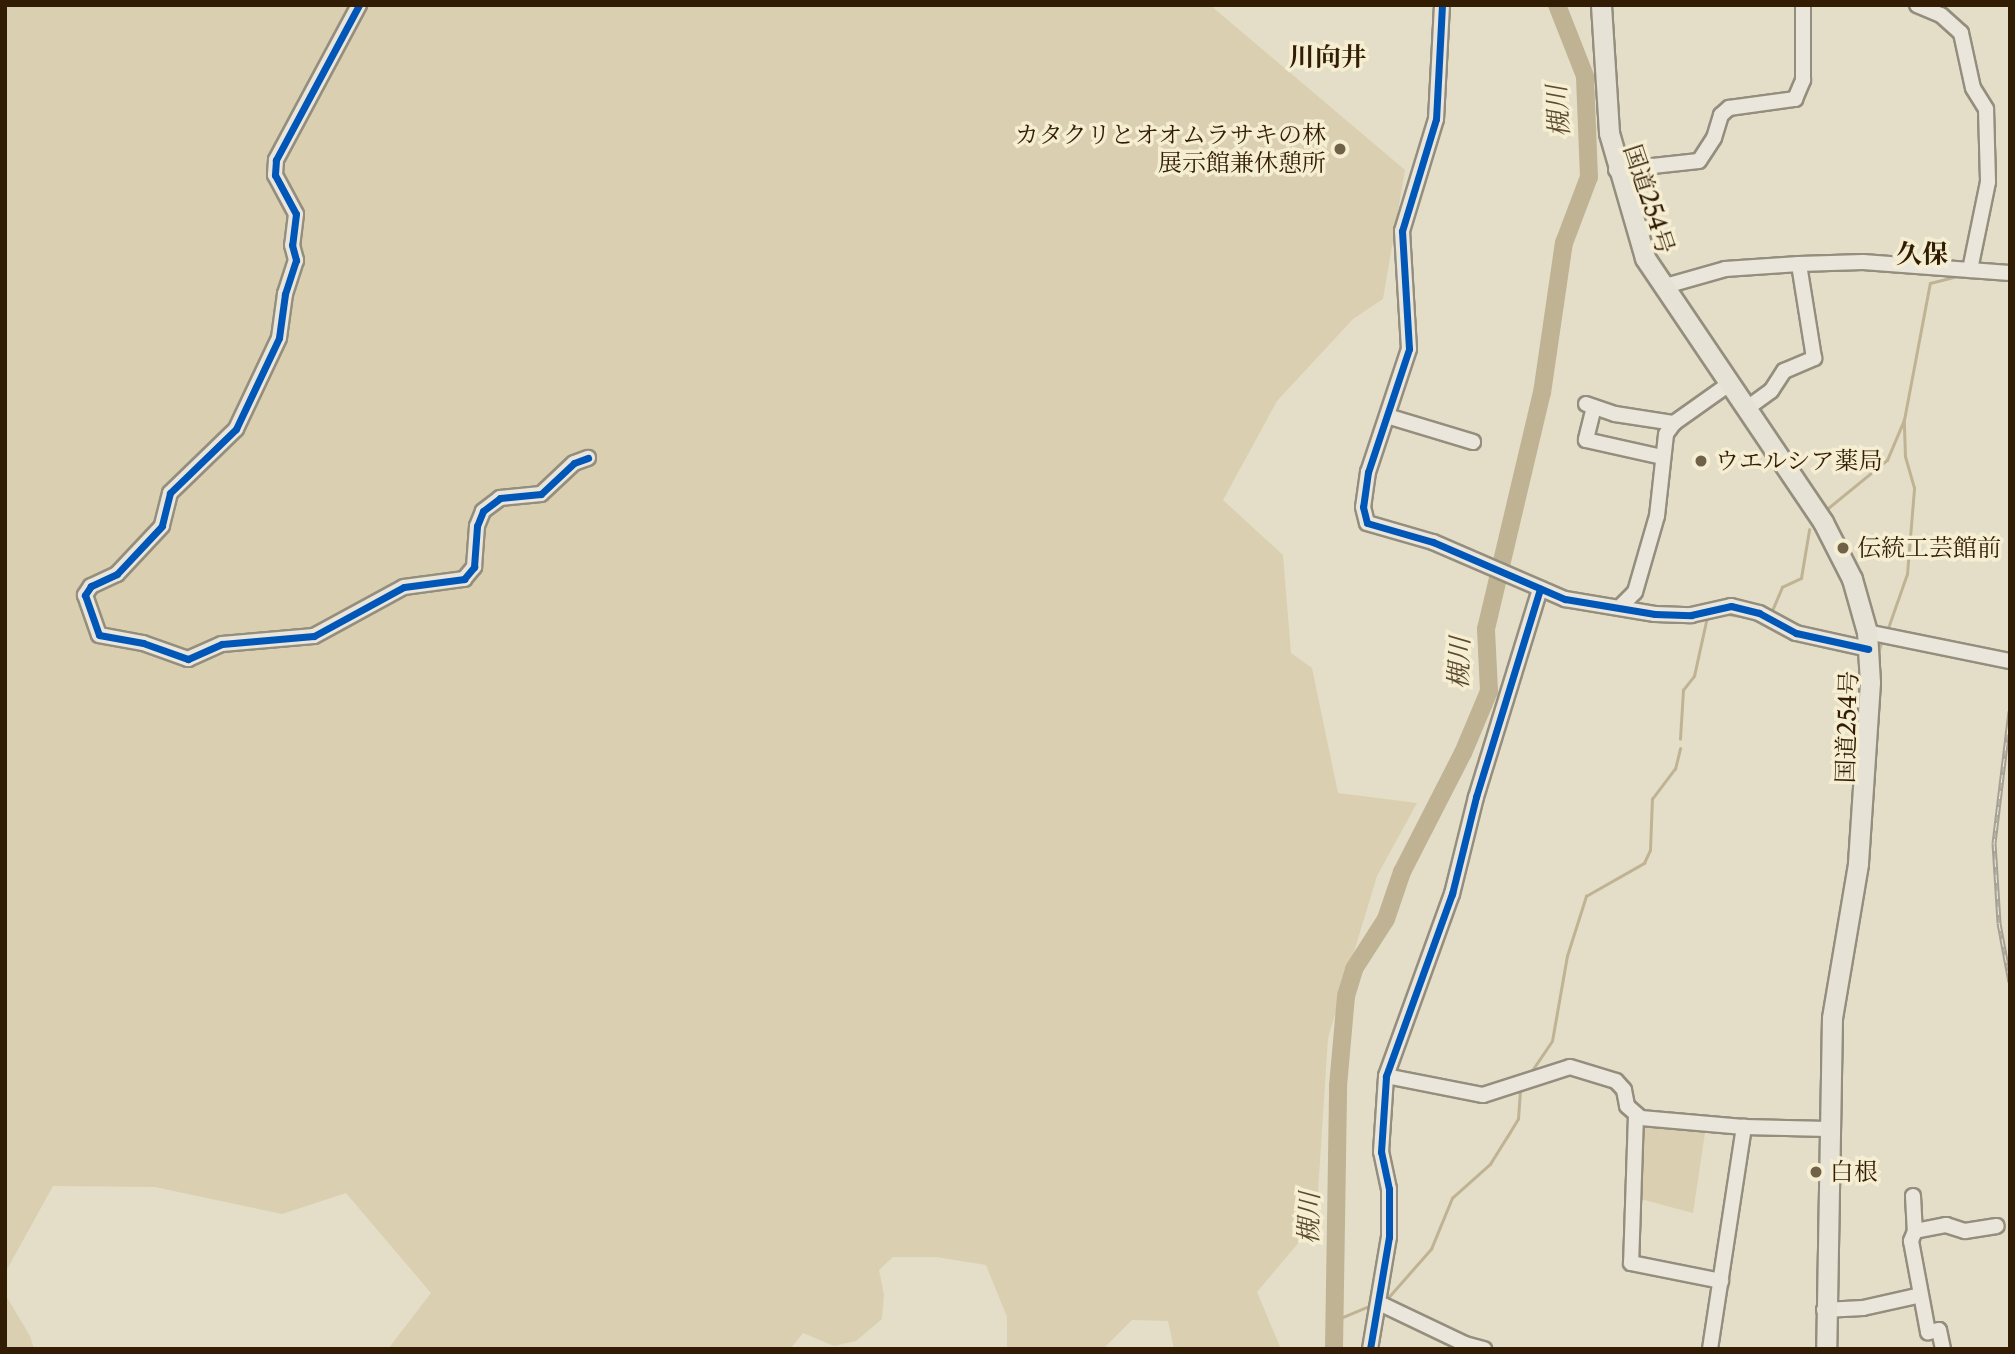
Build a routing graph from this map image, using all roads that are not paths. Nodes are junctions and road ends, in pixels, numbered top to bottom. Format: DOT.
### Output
graph roads {
  1 [pos="359,5"];
  2 [pos="1442,5"];
  3 [pos="1601,5"];
  4 [pos="1803,5"];
  5 [pos="1917,5"];
  6 [pos="1616,170"];
  7 [pos="1799,264"];
  8 [pos="1970,270"];
  9 [pos="2010,273"];
  10 [pos="1662,287"];
  11 [pos="1730,384"];
  12 [pos="1746,409"];
  13 [pos="1387,416"];
  14 [pos="1674,423"];
  15 [pos="1473,442"];
  16 [pos="1662,457"];
  17 [pos="589,458"];
  18 [pos="1534,586"];
  19 [pos="1622,605"];
  20 [pos="1867,641"];
  21 [pos="2010,661"];
  22 [pos="1386,1076"];
  23 [pos="1636,1115"];
  24 [pos="1744,1128"];
  25 [pos="1828,1129"];
  26 [pos="1913,1196"];
  27 [pos="1997,1226"];
  28 [pos="1915,1231"];
  29 [pos="1721,1281"];
  30 [pos="1921,1295"];
  31 [pos="1379,1303"];
  32 [pos="1824,1310"];
  33 [pos="1370,1349"];
  34 [pos="1484,1349"];
  35 [pos="1710,1349"];
  36 [pos="1826,1349"];
  37 [pos="1943,1349"];
  1 -- 17 [label="street"];
  2 -- 13 [label="street"];
  3 -- 6 [label="highway, 国道254号"];
  4 -- 6 [label="street"];
  5 -- 8 [label="street"];
  6 -- 10 [label="highway, 国道254号"];
  7 -- 8 [label="street"];
  7 -- 10 [label="street"];
  7 -- 12 [label="street"];
  8 -- 9 [label="street"];
  10 -- 11 [label="highway, 国道254号"];
  11 -- 12 [label="highway, 国道254号"];
  11 -- 14 [label="street"];
  12 -- 20 [label="highway, 国道254号"];
  13 -- 15 [label="street"];
  13 -- 18 [label="street"];
  14 -- 16 [label="street"];
  14 -- 16 [label="street"];
  16 -- 19 [label="street"];
  18 -- 19 [label="street"];
  18 -- 22 [label="street"];
  19 -- 20 [label="street"];
  20 -- 21 [label="street"];
  20 -- 25 [label="highway, 国道254号"];
  22 -- 23 [label="street"];
  22 -- 31 [label="street"];
  23 -- 24 [label="street"];
  23 -- 29 [label="street"];
  24 -- 25 [label="street"];
  24 -- 29 [label="street"];
  25 -- 32 [label="highway, 国道254号"];
  26 -- 28 [label="street"];
  27 -- 28 [label="street"];
  28 -- 30 [label="street"];
  29 -- 35 [label="street"];
  30 -- 32 [label="street"];
  30 -- 37 [label="street"];
  31 -- 33 [label="street"];
  31 -- 34 [label="street"];
  32 -- 36 [label="highway, 国道254号"];
}
